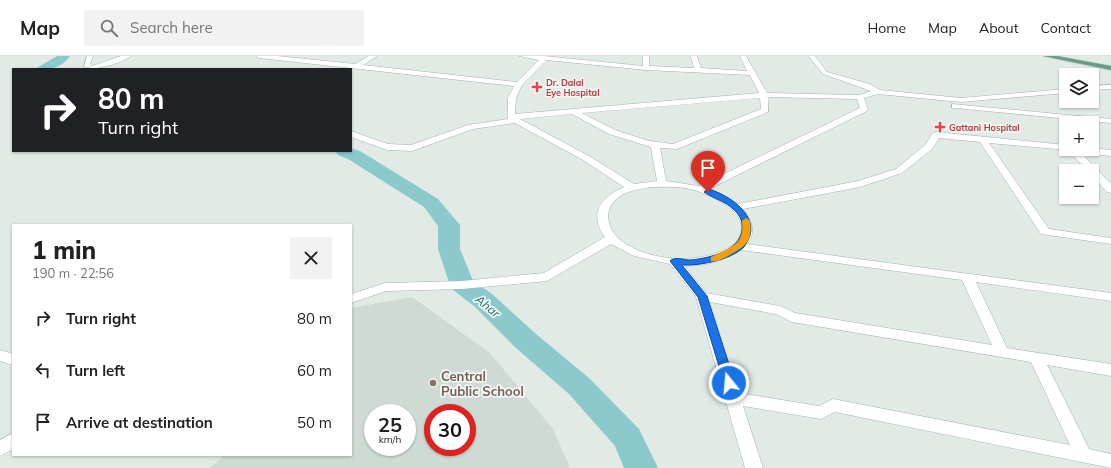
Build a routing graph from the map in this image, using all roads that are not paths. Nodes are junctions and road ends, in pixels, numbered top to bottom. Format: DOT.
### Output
graph roads {
  1 [pos="90,56"];
  2 [pos="128,56"];
  3 [pos="259,56"];
  4 [pos="312,56"];
  5 [pos="374,56"];
  6 [pos="522,56"];
  7 [pos="646,56"];
  8 [pos="694,56"];
  9 [pos="744,56"];
  10 [pos="812,56"];
  11 [pos="1046,56"];
  12 [pos="1062,56"];
  13 [pos="544,58"];
  14 [pos="304,61"];
  15 [pos="357,66"];
  16 [pos="1111,66"];
  17 [pos="646,68"];
  18 [pos="698,71"];
  19 [pos="752,73"];
  20 [pos="519,84"];
  21 [pos="1111,87"];
  22 [pos="1099,88"];
  23 [pos="878,92"];
  24 [pos="1059,92"];
  25 [pos="764,95"];
  26 [pos="860,97"];
  27 [pos="938,98"];
  28 [pos="572,111"];
  29 [pos="514,118"];
  30 [pos="1111,121"];
  31 [pos="352,134"];
  32 [pos="983,140"];
  33 [pos="656,145"];
  34 [pos="1059,147"];
  35 [pos="1099,152"];
  36 [pos="1111,153"];
  37 [pos="1079,156"];
  38 [pos="662,184"];
  39 [pos="633,188"];
  40 [pos="700,189"];
  41 [pos="1111,190"];
  42 [pos="736,207"];
  43 [pos="612,238"];
  44 [pos="1111,241"];
  45 [pos="740,246"];
  46 [pos="674,261"];
  47 [pos="967,277"];
  48 [pos="702,296"];
  49 [pos="1111,297"];
  50 [pos="352,299"];
  51 [pos="1002,352"];
  52 [pos="0,355"];
  53 [pos="1036,358"];
  54 [pos="12,360"];
  55 [pos="1111,370"];
  56 [pos="734,398"];
  57 [pos="12,441"];
  58 [pos="0,449"];
  59 [pos="1083,455"];
  60 [pos="1111,461"];
  61 [pos="754,468"];
  1 -- 2 [label="street"];
  3 -- 14 [label="street"];
  4 -- 14 [label="street"];
  5 -- 15 [label="street"];
  6 -- 13 [label="street"];
  7 -- 17 [label="street"];
  8 -- 18 [label="street"];
  9 -- 19 [label="street"];
  10 -- 23 [label="street"];
  11 -- 16 [label="main road"];
  12 -- 16 [label="main road"];
  13 -- 17 [label="street"];
  13 -- 20 [label="street"];
  14 -- 15 [label="street"];
  15 -- 20 [label="street"];
  17 -- 18 [label="street"];
  18 -- 19 [label="street"];
  19 -- 25 [label="street"];
  20 -- 29 [label="street"];
  21 -- 22 [label="street"];
  23 -- 26 [label="street"];
  23 -- 27 [label="street"];
  24 -- 27 [label="street"];
  25 -- 26 [label="street"];
  25 -- 28 [label="street"];
  25 -- 33 [label="street"];
  26 -- 40 [label="street"];
  27 -- 30 [label="street"];
  28 -- 29 [label="street"];
  28 -- 33 [label="street"];
  29 -- 31 [label="street"];
  29 -- 39 [label="street"];
  32 -- 34 [label="street"];
  32 -- 42 [label="street"];
  32 -- 44 [label="street"];
  33 -- 38 [label="street"];
  35 -- 36 [label="street"];
  37 -- 41 [label="street"];
  38 -- 39 [label="street"];
  38 -- 40 [label="street"];
  39 -- 43 [label="street"];
  40 -- 42 [label="street"];
  42 -- 45 [label="street"];
  43 -- 46 [label="street"];
  43 -- 50 [label="street"];
  45 -- 46 [label="street"];
  45 -- 47 [label="street"];
  46 -- 48 [label="street"];
  47 -- 49 [label="street"];
  47 -- 51 [label="street"];
  48 -- 51 [label="street"];
  48 -- 56 [label="street"];
  51 -- 53 [label="street"];
  52 -- 54 [label="street"];
  53 -- 55 [label="street"];
  53 -- 59 [label="street"];
  56 -- 59 [label="street"];
  56 -- 61 [label="street"];
  57 -- 58 [label="street"];
  59 -- 60 [label="street"];
}
